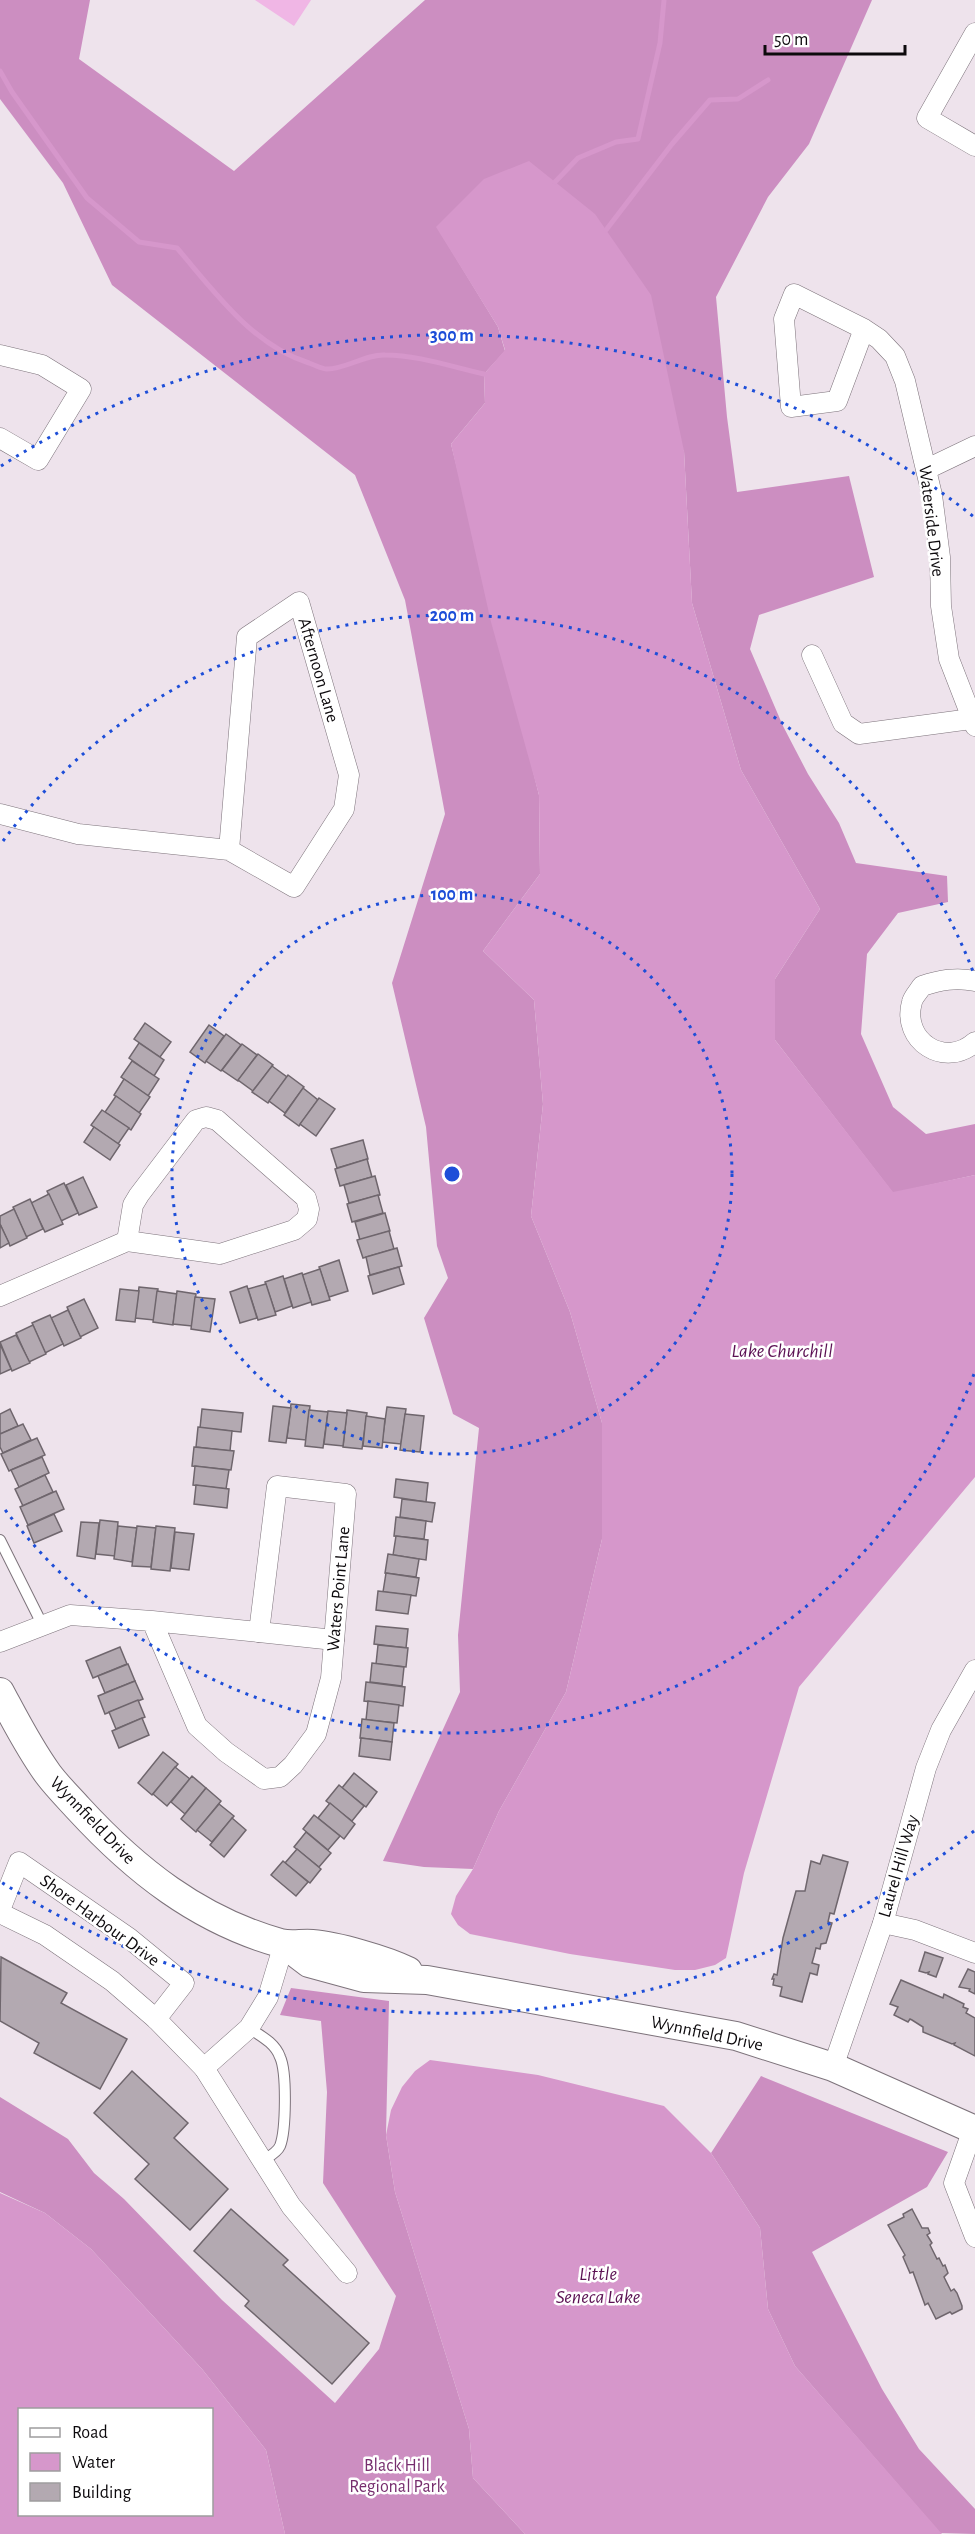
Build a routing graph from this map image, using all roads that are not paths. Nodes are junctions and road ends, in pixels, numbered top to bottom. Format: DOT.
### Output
graph roads {
  1 [pos="975,33"];
  2 [pos="975,146"];
  3 [pos="864,329"];
  4 [pos="0,355"];
  5 [pos="0,438"];
  6 [pos="975,446"];
  7 [pos="927,470"];
  8 [pos="812,655"];
  9 [pos="973,722"];
  10 [pos="0,814"];
  11 [pos="229,850"];
  12 [pos="975,981"];
  13 [pos="975,1042"];
  14 [pos="127,1241"];
  15 [pos="0,1296"];
  16 [pos="0,1540"];
  17 [pos="152,1621"];
  18 [pos="43,1626"];
  19 [pos="259,1632"];
  20 [pos="334,1640"];
  21 [pos="0,1642"];
  22 [pos="975,1670"];
  23 [pos="0,1692"];
  24 [pos="0,1911"];
  25 [pos="882,1923"];
  26 [pos="284,1944"];
  27 [pos="975,1953"];
  28 [pos="156,2019"];
  29 [pos="249,2028"];
  30 [pos="833,2067"];
  31 [pos="204,2068"];
  32 [pos="974,2130"];
  33 [pos="262,2161"];
  34 [pos="975,2237"];
  35 [pos="346,2273"];
  1 -- 2 [label="street"];
  3 -- 3 [label="street, Waterside Drive"];
  3 -- 7 [label="street, Waterside Drive"];
  4 -- 5 [label="street"];
  6 -- 7 [label="street"];
  7 -- 9 [label="street, Waterside Drive"];
  8 -- 9 [label="street"];
  10 -- 11 [label="street, Afternoon Lane"];
  11 -- 11 [label="street, Afternoon Lane"];
  12 -- 13 [label="street"];
  14 -- 14 [label="street"];
  14 -- 15 [label="street"];
  16 -- 18 [label="lane"];
  17 -- 18 [label="street"];
  17 -- 19 [label="street"];
  17 -- 20 [label="street, Waters Point Lane"];
  18 -- 21 [label="street"];
  19 -- 20 [label="street"];
  19 -- 20 [label="street, Waters Point Lane"];
  22 -- 25 [label="street, Laurel Hill Way"];
  23 -- 26 [label="street, Wynnfield Drive"];
  24 -- 28 [label="street, Shore Harbour Drive"];
  24 -- 28 [label="street, Shore Harbour Drive"];
  25 -- 27 [label="street"];
  25 -- 30 [label="street, Laurel Hill Way"];
  26 -- 29 [label="street"];
  26 -- 30 [label="street, Wynnfield Drive"];
  28 -- 31 [label="street, Shore Harbour Drive"];
  29 -- 31 [label="street"];
  29 -- 33 [label="lane"];
  30 -- 32 [label="street, Wynnfield Drive"];
  31 -- 33 [label="street, Shore Harbour Drive"];
  32 -- 34 [label="street"];
  33 -- 35 [label="street, Shore Harbour Drive"];
}
